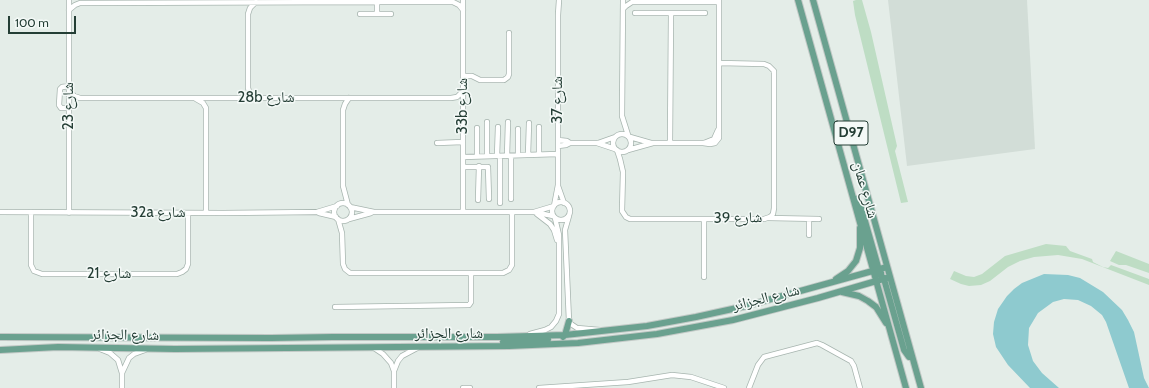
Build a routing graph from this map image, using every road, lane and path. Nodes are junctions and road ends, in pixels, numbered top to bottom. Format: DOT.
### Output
graph roads {
  1 [pos="69,0"];
  2 [pos="463,0"];
  3 [pos="558,0"];
  4 [pos="623,0"];
  5 [pos="798,0"];
  6 [pos="813,0"];
  7 [pos="201,1"];
  8 [pos="232,1"];
  9 [pos="270,1"];
  10 [pos="349,1"];
  11 [pos="719,1"];
  12 [pos="257,2"];
  13 [pos="376,2"];
  14 [pos="666,2"];
  15 [pos="703,2"];
  16 [pos="623,9"];
  17 [pos="69,10"];
  18 [pos="463,10"];
  19 [pos="635,13"];
  20 [pos="664,13"];
  21 [pos="671,13"];
  22 [pos="360,14"];
  23 [pos="377,14"];
  24 [pos="391,14"];
  25 [pos="509,33"];
  26 [pos="719,63"];
  27 [pos="463,76"];
  28 [pos="69,88"];
  29 [pos="463,91"];
  30 [pos="195,98"];
  31 [pos="256,98"];
  32 [pos="349,98"];
  33 [pos="69,108"];
  34 [pos="487,122"];
  35 [pos="508,122"];
  36 [pos="529,123"];
  37 [pos="498,127"];
  38 [pos="539,127"];
  39 [pos="477,128"];
  40 [pos="518,129"];
  41 [pos="629,136"];
  42 [pos="615,137"];
  43 [pos="558,140"];
  44 [pos="463,142"];
  45 [pos="437,143"];
  46 [pos="570,143"];
  47 [pos="597,143"];
  48 [pos="653,143"];
  49 [pos="670,143"];
  50 [pos="558,146"];
  51 [pos="616,150"];
  52 [pos="628,150"];
  53 [pos="558,154"];
  54 [pos="518,155"];
  55 [pos="528,155"];
  56 [pos="539,155"];
  57 [pos="477,156"];
  58 [pos="487,156"];
  59 [pos="499,156"];
  60 [pos="509,156"];
  61 [pos="463,157"];
  62 [pos="478,166"];
  63 [pos="463,167"];
  64 [pos="558,185"];
  65 [pos="853,196"];
  66 [pos="489,199"];
  67 [pos="511,199"];
  68 [pos="478,200"];
  69 [pos="500,203"];
  70 [pos="564,203"];
  71 [pos="337,206"];
  72 [pos="349,206"];
  73 [pos="554,206"];
  74 [pos="774,211"];
  75 [pos="0,212"];
  76 [pos="32,212"];
  77 [pos="317,212"];
  78 [pos="374,212"];
  79 [pos="463,212"];
  80 [pos="512,212"];
  81 [pos="534,212"];
  82 [pos="69,213"];
  83 [pos="188,213"];
  84 [pos="206,213"];
  85 [pos="568,216"];
  86 [pos="554,217"];
  87 [pos="337,218"];
  88 [pos="769,218"];
  89 [pos="859,218"];
  90 [pos="704,219"];
  91 [pos="781,219"];
  92 [pos="809,219"];
  93 [pos="819,219"];
  94 [pos="348,220"];
  95 [pos="809,235"];
  96 [pos="559,248"];
  97 [pos="877,270"];
  98 [pos="471,273"];
  99 [pos="885,275"];
  100 [pos="704,277"];
  101 [pos="829,283"];
  102 [pos="840,292"];
  103 [pos="335,307"];
  104 [pos="569,321"];
  105 [pos="890,330"];
  106 [pos="605,332"];
  107 [pos="0,334"];
  108 [pos="565,335"];
  109 [pos="521,336"];
  110 [pos="0,337"];
  111 [pos="10,337"];
  112 [pos="418,347"];
  113 [pos="436,347"];
  114 [pos="94,348"];
  115 [pos="150,348"];
  116 [pos="372,348"];
  117 [pos="0,350"];
  118 [pos="394,371"];
  119 [pos="122,372"];
  120 [pos="122,388"];
  121 [pos="394,388"];
  122 [pos="463,388"];
  123 [pos="470,388"];
  124 [pos="539,388"];
  125 [pos="722,388"];
  126 [pos="749,388"];
  127 [pos="860,388"];
  128 [pos="906,388"];
  129 [pos="921,388"];
  1 -- 17 [label="street, شارع 23"];
  2 -- 18 [label="street, 33b شارع"];
  3 -- 43 [label="street, شارع 37"];
  4 -- 16 [label="street"];
  5 -- 65 [label="main road, شارع عمان / D97"];
  6 -- 99 [label="main road, شارع عمان / D97"];
  7 -- 8 [label="street"];
  7 -- 17 [label="street"];
  8 -- 12 [label="street"];
  9 -- 10 [label="street"];
  9 -- 12 [label="street"];
  10 -- 13 [label="street"];
  11 -- 15 [label="street"];
  11 -- 26 [label="street"];
  12 -- 31 [label="street"];
  13 -- 18 [label="street"];
  13 -- 23 [label="street"];
  14 -- 15 [label="street"];
  14 -- 16 [label="street"];
  14 -- 20 [label="street"];
  15 -- 21 [label="street"];
  16 -- 41 [label="street"];
  17 -- 28 [label="street, شارع 23"];
  18 -- 27 [label="street, 33b شارع"];
  19 -- 20 [label="street"];
  20 -- 21 [label="street"];
  21 -- 49 [label="street"];
  22 -- 23 [label="street"];
  23 -- 24 [label="street"];
  25 -- 27 [label="street"];
  26 -- 49 [label="street"];
  26 -- 74 [label="street, شارع 39"];
  27 -- 29 [label="street, 33b شارع"];
  28 -- 30 [label="street, 28b شارع"];
  28 -- 33 [label="street, شارع 23"];
  28 -- 33 [label="street"];
  29 -- 32 [label="street, 28b شارع"];
  29 -- 44 [label="street, 33b شارع"];
  30 -- 31 [label="street, 28b شارع"];
  30 -- 84 [label="street"];
  31 -- 32 [label="street, 28b شارع"];
  32 -- 72 [label="street"];
  33 -- 82 [label="street, شارع 23"];
  34 -- 58 [label="street"];
  35 -- 60 [label="street"];
  36 -- 55 [label="street"];
  37 -- 59 [label="street"];
  38 -- 56 [label="street"];
  39 -- 57 [label="street"];
  40 -- 54 [label="street"];
  41 -- 42 [label="street"];
  41 -- 48 [label="street"];
  41 -- 52 [label="street"];
  42 -- 47 [label="street"];
  42 -- 51 [label="street"];
  43 -- 46 [label="street"];
  43 -- 50 [label="street, شارع 37"];
  44 -- 45 [label="street"];
  44 -- 61 [label="street, 33b شارع"];
  46 -- 47 [label="street"];
  46 -- 50 [label="street"];
  47 -- 51 [label="street"];
  48 -- 49 [label="street"];
  48 -- 52 [label="street"];
  50 -- 53 [label="street, شارع 37"];
  51 -- 52 [label="street"];
  51 -- 90 [label="street, شارع 39"];
  53 -- 56 [label="street"];
  53 -- 64 [label="street, شارع 37"];
  54 -- 55 [label="street"];
  54 -- 60 [label="street"];
  55 -- 56 [label="street"];
  57 -- 58 [label="street"];
  57 -- 61 [label="street"];
  58 -- 59 [label="street"];
  59 -- 60 [label="street"];
  59 -- 69 [label="street"];
  60 -- 67 [label="street"];
  61 -- 63 [label="street, 33b شارع"];
  62 -- 63 [label="street"];
  62 -- 66 [label="street"];
  62 -- 68 [label="street"];
  63 -- 79 [label="street, 33b شارع"];
  64 -- 70 [label="street, شارع 37"];
  64 -- 73 [label="street, شارع 37"];
  65 -- 89 [label="main road, شارع عمان / D97"];
  65 -- 97 [label="main road"];
  70 -- 73 [label="street"];
  70 -- 85 [label="street"];
  71 -- 72 [label="street"];
  71 -- 77 [label="street, 32a شارع"];
  71 -- 87 [label="street"];
  72 -- 78 [label="street"];
  72 -- 94 [label="street"];
  73 -- 81 [label="street"];
  73 -- 86 [label="street"];
  74 -- 88 [label="street, شارع 39"];
  74 -- 91 [label="street"];
  75 -- 76 [label="street, 32a شارع"];
  76 -- 82 [label="street, 32a شارع"];
  76 -- 83 [label="street, شارع 21"];
  77 -- 84 [label="street, 32a شارع"];
  77 -- 87 [label="street, 32a شارع"];
  78 -- 79 [label="street"];
  78 -- 94 [label="street"];
  79 -- 80 [label="street"];
  80 -- 81 [label="street"];
  80 -- 98 [label="street"];
  81 -- 86 [label="street"];
  81 -- 96 [label="street"];
  82 -- 83 [label="street, 32a شارع"];
  83 -- 84 [label="street, 32a شارع"];
  85 -- 86 [label="street"];
  85 -- 104 [label="street"];
  86 -- 96 [label="street"];
  87 -- 94 [label="street"];
  87 -- 98 [label="street"];
  88 -- 90 [label="street, شارع 39"];
  88 -- 91 [label="street"];
  89 -- 97 [label="main road, شارع عمان / D97"];
  89 -- 101 [label="main road"];
  90 -- 100 [label="street"];
  91 -- 92 [label="street"];
  92 -- 93 [label="street"];
  92 -- 95 [label="street"];
  96 -- 109 [label="street"];
  97 -- 99 [label="main road, شارع الجزائر"];
  97 -- 99 [label="main road"];
  97 -- 101 [label="main road, شارع الجزائر"];
  98 -- 103 [label="street"];
  99 -- 102 [label="main road, شارع الجزائر"];
  99 -- 105 [label="main road, شارع عمان / D97"];
  99 -- 129 [label="main road, شارع عمان / D97"];
  101 -- 106 [label="main road, شارع الجزائر"];
  102 -- 105 [label="main road"];
  102 -- 113 [label="main road, شارع الجزائر"];
  104 -- 106 [label="street"];
  104 -- 108 [label="main road"];
  105 -- 128 [label="main road, شارع عمان / D97"];
  106 -- 108 [label="main road, شارع الجزائر"];
  107 -- 111 [label="main road"];
  108 -- 109 [label="main road, شارع الجزائر"];
  108 -- 113 [label="main road"];
  109 -- 111 [label="main road, شارع الجزائر"];
  110 -- 111 [label="main road, شارع الجزائر"];
  112 -- 113 [label="main road, شارع الجزائر"];
  112 -- 116 [label="main road, شارع الجزائر"];
  112 -- 118 [label="street"];
  114 -- 115 [label="main road, شارع الجزائر"];
  114 -- 117 [label="main road, شارع الجزائر"];
  114 -- 119 [label="street"];
  115 -- 116 [label="main road, شارع الجزائر"];
  115 -- 119 [label="street"];
  116 -- 118 [label="street"];
  118 -- 121 [label="street"];
  119 -- 120 [label="street"];
  122 -- 123 [label="street"];
  124 -- 125 [label="street"];
  126 -- 127 [label="street"];
}
